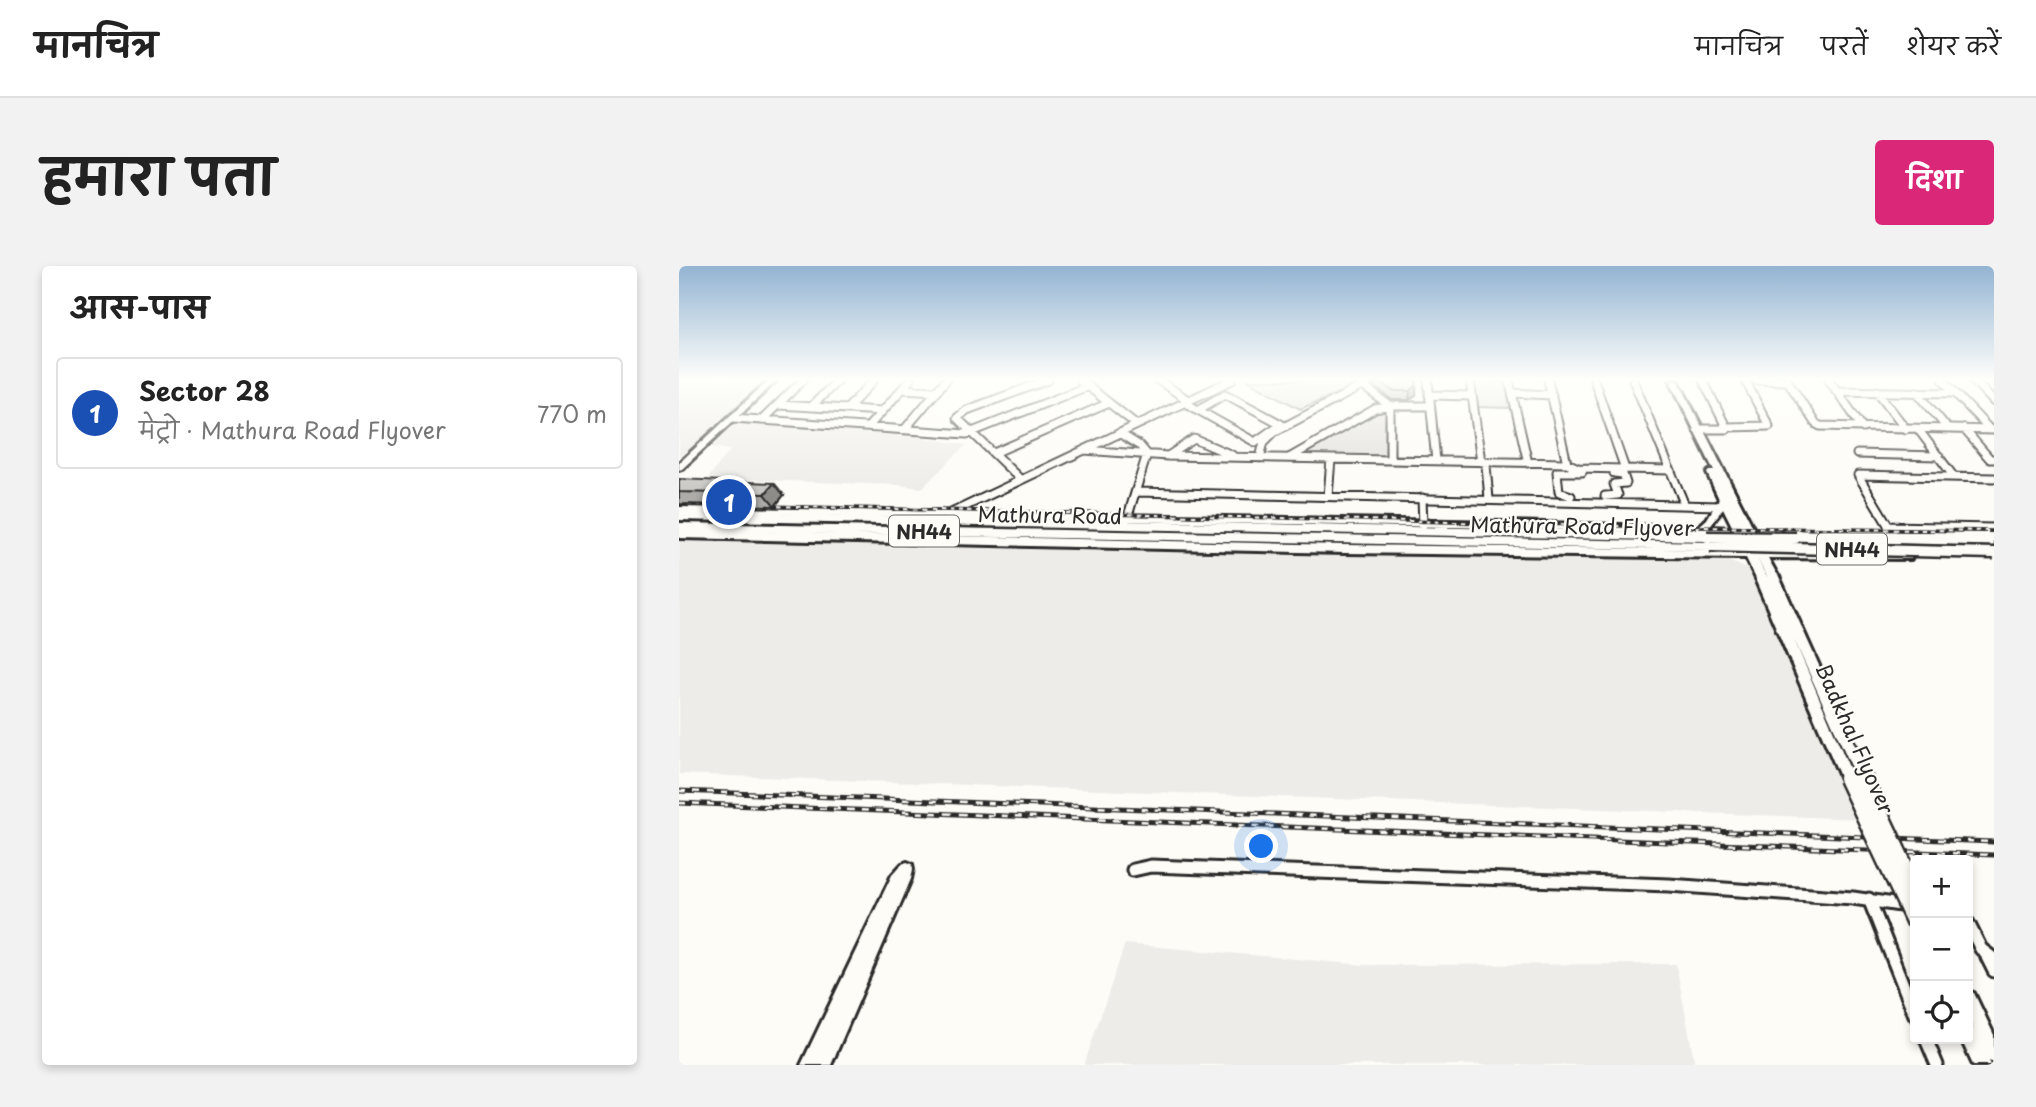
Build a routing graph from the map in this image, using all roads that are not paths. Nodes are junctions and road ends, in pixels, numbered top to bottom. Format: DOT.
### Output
graph roads {
  1 [pos="765,417"];
  2 [pos="877,417"];
  3 [pos="915,417"];
  4 [pos="958,417"];
  5 [pos="1011,417"];
  6 [pos="1076,417"];
  7 [pos="1127,417"];
  8 [pos="1153,417"];
  9 [pos="1211,417"];
  10 [pos="1268,417"];
  11 [pos="1302,417"];
  12 [pos="1360,417"];
  13 [pos="1390,417"];
  14 [pos="1431,417"];
  15 [pos="1475,417"];
  16 [pos="1518,417"];
  17 [pos="1557,417"];
  18 [pos="1607,417"];
  19 [pos="1649,417"];
  20 [pos="1687,417"];
  21 [pos="1691,417"];
  22 [pos="1722,417"];
  23 [pos="1764,417"];
  24 [pos="1811,417"];
  25 [pos="1855,417"];
  26 [pos="1897,417"];
  27 [pos="1938,417"];
  28 [pos="1979,417"];
  29 [pos="733,418"];
  30 [pos="762,420"];
  31 [pos="1137,425"];
  32 [pos="869,426"];
  33 [pos="1727,427"];
  34 [pos="1863,428"];
  35 [pos="905,429"];
  36 [pos="1697,429"];
  37 [pos="1906,429"];
  38 [pos="1918,429"];
  39 [pos="1948,429"];
  40 [pos="1964,429"];
  41 [pos="1992,430"];
  42 [pos="973,433"];
  43 [pos="1119,433"];
  44 [pos="1084,450"];
  45 [pos="994,453"];
  46 [pos="1147,454"];
  47 [pos="1857,454"];
  48 [pos="1168,456"];
  49 [pos="1939,456"];
  50 [pos="1237,457"];
  51 [pos="1260,458"];
  52 [pos="1287,459"];
  53 [pos="1331,459"];
  54 [pos="1390,460"];
  55 [pos="1993,460"];
  56 [pos="1436,461"];
  57 [pos="1528,463"];
  58 [pos="1567,463"];
  59 [pos="1483,464"];
  60 [pos="679,467"];
  61 [pos="1558,468"];
  62 [pos="1625,469"];
  63 [pos="1671,470"];
  64 [pos="1954,477"];
  65 [pos="1994,478"];
  66 [pos="1021,480"];
  67 [pos="1137,492"];
  68 [pos="1328,496"];
  69 [pos="1422,498"];
  70 [pos="1489,499"];
  71 [pos="1595,499"];
  72 [pos="1722,502"];
  73 [pos="1684,503"];
  74 [pos="679,510"];
  75 [pos="908,514"];
  76 [pos="947,515"];
  77 [pos="679,516"];
  78 [pos="1127,519"];
  79 [pos="973,522"];
  80 [pos="1423,524"];
  81 [pos="1503,525"];
  82 [pos="679,527"];
  83 [pos="1994,528"];
  84 [pos="1891,530"];
  85 [pos="1404,531"];
  86 [pos="1700,531"];
  87 [pos="1715,532"];
  88 [pos="1739,532"];
  89 [pos="1752,533"];
  90 [pos="679,534"];
  91 [pos="1787,534"];
  92 [pos="1169,536"];
  93 [pos="1455,537"];
  94 [pos="1994,537"];
  95 [pos="1994,542"];
  96 [pos="1206,545"];
  97 [pos="1994,552"];
  98 [pos="1728,553"];
  99 [pos="1749,554"];
  100 [pos="1762,554"];
  101 [pos="1802,555"];
  102 [pos="1861,556"];
  103 [pos="1994,558"];
  104 [pos="1765,574"];
  105 [pos="1133,870"];
  106 [pos="1910,878"];
  107 [pos="1869,900"];
  108 [pos="1910,907"];
  109 [pos="1913,918"];
  110 [pos="1973,931"];
  111 [pos="1991,958"];
  112 [pos="1994,971"];
  113 [pos="1910,1002"];
  114 [pos="1973,1010"];
  115 [pos="1928,1044"];
  116 [pos="1972,1044"];
  117 [pos="1994,1054"];
  118 [pos="809,1065"];
  119 [pos="823,1065"];
  120 [pos="1937,1065"];
  121 [pos="1982,1065"];
  1 -- 30 [label="street"];
  2 -- 32 [label="street"];
  3 -- 35 [label="street"];
  4 -- 42 [label="street"];
  5 -- 42 [label="street"];
  6 -- 45 [label="street"];
  7 -- 31 [label="street"];
  8 -- 31 [label="street"];
  9 -- 10 [label="street"];
  11 -- 51 [label="street"];
  12 -- 52 [label="street"];
  13 -- 54 [label="street"];
  14 -- 56 [label="street"];
  15 -- 59 [label="street"];
  16 -- 57 [label="street"];
  17 -- 58 [label="street"];
  18 -- 62 [label="street"];
  19 -- 63 [label="street"];
  20 -- 72 [label="main road"];
  21 -- 36 [label="main road"];
  22 -- 33 [label="street"];
  23 -- 33 [label="street"];
  24 -- 34 [label="street"];
  25 -- 34 [label="street"];
  26 -- 37 [label="street"];
  27 -- 39 [label="street"];
  28 -- 41 [label="street"];
  29 -- 30 [label="street"];
  29 -- 60 [label="street"];
  30 -- 32 [label="street"];
  31 -- 43 [label="street"];
  32 -- 35 [label="street"];
  33 -- 36 [label="street"];
  34 -- 37 [label="street"];
  35 -- 42 [label="street"];
  36 -- 89 [label="main road"];
  37 -- 38 [label="street"];
  38 -- 39 [label="street"];
  38 -- 49 [label="street"];
  39 -- 40 [label="street"];
  40 -- 41 [label="street"];
  40 -- 55 [label="street"];
  42 -- 45 [label="street"];
  43 -- 44 [label="street"];
  43 -- 46 [label="street"];
  44 -- 46 [label="street"];
  44 -- 66 [label="street"];
  45 -- 66 [label="street"];
  46 -- 48 [label="street"];
  46 -- 67 [label="street"];
  47 -- 49 [label="street"];
  48 -- 50 [label="street"];
  48 -- 50 [label="street"];
  49 -- 64 [label="street"];
  50 -- 51 [label="street"];
  51 -- 52 [label="street"];
  52 -- 53 [label="street"];
  53 -- 54 [label="street"];
  53 -- 68 [label="street"];
  54 -- 56 [label="street"];
  56 -- 59 [label="street"];
  57 -- 59 [label="street"];
  57 -- 61 [label="street"];
  58 -- 61 [label="street"];
  58 -- 62 [label="street"];
  59 -- 70 [label="street"];
  61 -- 71 [label="street"];
  61 -- 71 [label="street"];
  62 -- 63 [label="street"];
  63 -- 73 [label="street"];
  64 -- 65 [label="street"];
  64 -- 84 [label="street"];
  66 -- 76 [label="street"];
  67 -- 68 [label="street"];
  67 -- 78 [label="street"];
  68 -- 69 [label="street"];
  69 -- 70 [label="street"];
  69 -- 80 [label="street"];
  70 -- 71 [label="street"];
  71 -- 73 [label="street"];
  72 -- 73 [label="street"];
  72 -- 86 [label="main road"];
  72 -- 88 [label="main road"];
  74 -- 75 [label="main road"];
  75 -- 76 [label="main road"];
  75 -- 79 [label="highway"];
  76 -- 78 [label="main road"];
  77 -- 79 [label="highway, NH44"];
  78 -- 80 [label="main road"];
  79 -- 85 [label="highway, Mathura Road / NH44"];
  80 -- 81 [label="main road"];
  81 -- 85 [label="highway"];
  81 -- 86 [label="main road"];
  82 -- 92 [label="highway, Mathura Road / NH44"];
  83 -- 84 [label="street"];
  84 -- 91 [label="main road"];
  84 -- 94 [label="main road"];
  85 -- 93 [label="highway, Mathura Road Flyover / NH44"];
  86 -- 87 [label="main road"];
  87 -- 88 [label="main road"];
  87 -- 98 [label="main road"];
  88 -- 89 [label="main road"];
  88 -- 99 [label="main road"];
  89 -- 91 [label="main road"];
  89 -- 100 [label="main road"];
  90 -- 96 [label="main road"];
  91 -- 101 [label="main road"];
  92 -- 93 [label="highway, Mathura Road Flyover / NH44"];
  92 -- 96 [label="highway"];
  93 -- 95 [label="highway, Mathura Road Flyover / NH44, bridge"];
  93 -- 97 [label="highway, Mathura Road Flyover / NH44, bridge"];
  96 -- 98 [label="main road"];
  98 -- 99 [label="main road"];
  98 -- 104 [label="main road"];
  99 -- 100 [label="main road"];
  99 -- 104 [label="main road"];
  100 -- 101 [label="main road"];
  100 -- 104 [label="main road"];
  101 -- 102 [label="main road"];
  102 -- 103 [label="main road"];
  102 -- 104 [label="main road"];
  104 -- 106 [label="main road, Badkhal Flyover, bridge"];
  104 -- 109 [label="main road, Badkhal Flyover, bridge"];
  105 -- 107 [label="street"];
  107 -- 108 [label="street"];
  107 -- 113 [label="street"];
  110 -- 111 [label="street"];
  111 -- 112 [label="street"];
  114 -- 117 [label="main road"];
  115 -- 120 [label="street"];
  116 -- 121 [label="main road"];
  118 -- 119 [label="street"];
}
